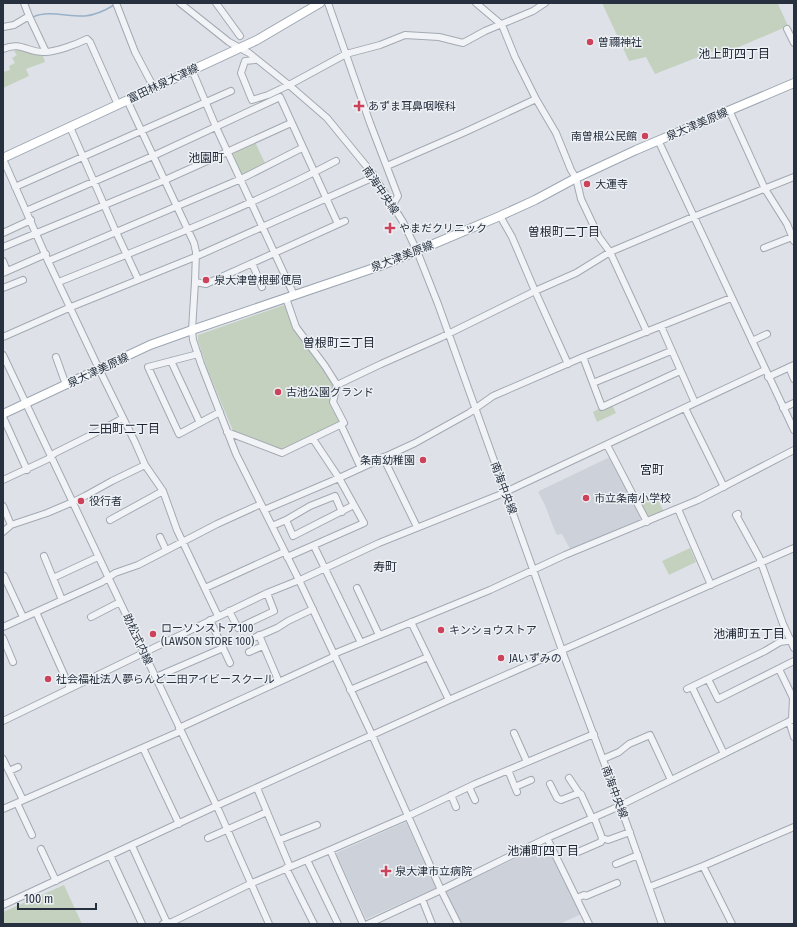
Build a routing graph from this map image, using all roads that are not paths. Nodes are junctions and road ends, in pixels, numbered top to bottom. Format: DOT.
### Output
graph roads {
  1 [pos="24,3"];
  2 [pos="180,3"];
  3 [pos="216,3"];
  4 [pos="320,3"];
  5 [pos="328,3"];
  6 [pos="476,3"];
  7 [pos="546,3"];
  8 [pos="116,4"];
  9 [pos="30,18"];
  10 [pos="502,24"];
  11 [pos="3,27"];
  12 [pos="787,29"];
  13 [pos="240,36"];
  14 [pos="794,43"];
  15 [pos="240,48"];
  16 [pos="3,49"];
  17 [pos="46,52"];
  18 [pos="346,54"];
  19 [pos="255,60"];
  20 [pos="192,70"];
  21 [pos="794,83"];
  22 [pos="289,85"];
  23 [pos="154,88"];
  24 [pos="231,91"];
  25 [pos="536,99"];
  26 [pos="127,100"];
  27 [pos="252,100"];
  28 [pos="205,102"];
  29 [pos="118,105"];
  30 [pos="256,108"];
  31 [pos="729,110"];
  32 [pos="291,123"];
  33 [pos="70,127"];
  34 [pos="216,127"];
  35 [pos="142,131"];
  36 [pos="658,140"];
  37 [pos="302,148"];
  38 [pos="228,152"];
  39 [pos="83,156"];
  40 [pos="153,156"];
  41 [pos="3,159"];
  42 [pos="336,161"];
  43 [pos="386,166"];
  44 [pos="314,172"];
  45 [pos="374,177"];
  46 [pos="794,177"];
  47 [pos="240,178"];
  48 [pos="576,178"];
  49 [pos="165,180"];
  50 [pos="94,181"];
  51 [pos="15,187"];
  52 [pos="766,189"];
  53 [pos="326,198"];
  54 [pos="251,202"];
  55 [pos="105,205"];
  56 [pos="176,206"];
  57 [pos="392,206"];
  58 [pos="26,210"];
  59 [pos="500,216"];
  60 [pos="693,216"];
  61 [pos="31,220"];
  62 [pos="345,221"];
  63 [pos="338,224"];
  64 [pos="263,228"];
  65 [pos="188,230"];
  66 [pos="116,232"];
  67 [pos="3,233"];
  68 [pos="37,233"];
  69 [pos="793,239"];
  70 [pos="3,247"];
  71 [pos="764,248"];
  72 [pos="417,251"];
  73 [pos="610,252"];
  74 [pos="274,253"];
  75 [pos="127,254"];
  76 [pos="47,257"];
  77 [pos="195,257"];
  78 [pos="3,262"];
  79 [pos="252,263"];
  80 [pos="5,272"];
  81 [pos="22,280"];
  82 [pos="138,280"];
  83 [pos="59,282"];
  84 [pos="195,282"];
  85 [pos="262,287"];
  86 [pos="3,288"];
  87 [pos="535,291"];
  88 [pos="290,296"];
  89 [pos="731,298"];
  90 [pos="71,307"];
  91 [pos="660,326"];
  92 [pos="192,330"];
  93 [pos="647,332"];
  94 [pos="449,333"];
  95 [pos="767,334"];
  96 [pos="3,337"];
  97 [pos="752,340"];
  98 [pos="671,351"];
  99 [pos="198,354"];
  100 [pos="3,355"];
  101 [pos="56,357"];
  102 [pos="583,357"];
  103 [pos="170,361"];
  104 [pos="568,364"];
  105 [pos="791,366"];
  106 [pos="99,369"];
  107 [pos="765,370"];
  108 [pos="680,371"];
  109 [pos="768,376"];
  110 [pos="794,379"];
  111 [pos="593,383"];
  112 [pos="66,385"];
  113 [pos="337,385"];
  114 [pos="26,403"];
  115 [pos="695,403"];
  116 [pos="794,403"];
  117 [pos="685,408"];
  118 [pos="783,408"];
  119 [pos="475,410"];
  120 [pos="220,412"];
  121 [pos="3,415"];
  122 [pos="123,418"];
  123 [pos="200,423"];
  124 [pos="341,425"];
  125 [pos="794,430"];
  126 [pos="227,432"];
  127 [pos="313,439"];
  128 [pos="607,445"];
  129 [pos="794,450"];
  130 [pos="51,457"];
  131 [pos="383,457"];
  132 [pos="145,465"];
  133 [pos="361,468"];
  134 [pos="27,470"];
  135 [pos="339,478"];
  136 [pos="3,480"];
  137 [pos="724,487"];
  138 [pos="163,491"];
  139 [pos="506,492"];
  140 [pos="73,502"];
  141 [pos="3,506"];
  142 [pos="354,506"];
  143 [pos="263,507"];
  144 [pos="678,509"];
  145 [pos="342,512"];
  146 [pos="738,514"];
  147 [pos="110,520"];
  148 [pos="286,520"];
  149 [pos="647,522"];
  150 [pos="11,525"];
  151 [pos="272,526"];
  152 [pos="417,527"];
  153 [pos="3,532"];
  154 [pos="160,537"];
  155 [pos="183,542"];
  156 [pos="314,546"];
  157 [pos="794,548"];
  158 [pos="166,550"];
  159 [pos="286,554"];
  160 [pos="44,556"];
  161 [pos="98,557"];
  162 [pos="761,563"];
  163 [pos="325,568"];
  164 [pos="534,570"];
  165 [pos="4,576"];
  166 [pos="109,577"];
  167 [pos="53,578"];
  168 [pos="299,580"];
  169 [pos="711,585"];
  170 [pos="205,588"];
  171 [pos="357,588"];
  172 [pos="267,593"];
  173 [pos="62,600"];
  174 [pos="120,602"];
  175 [pos="313,610"];
  176 [pos="229,611"];
  177 [pos="36,612"];
  178 [pos="218,616"];
  179 [pos="23,617"];
  180 [pos="91,617"];
  181 [pos="210,620"];
  182 [pos="411,622"];
  183 [pos="3,627"];
  184 [pos="379,635"];
  185 [pos="3,638"];
  186 [pos="792,640"];
  187 [pos="361,643"];
  188 [pos="263,646"];
  189 [pos="223,648"];
  190 [pos="794,648"];
  191 [pos="563,651"];
  192 [pos="144,652"];
  193 [pos="249,652"];
  194 [pos="334,655"];
  195 [pos="428,657"];
  196 [pos="794,661"];
  197 [pos="13,662"];
  198 [pos="230,663"];
  199 [pos="778,669"];
  200 [pos="156,677"];
  201 [pos="708,679"];
  202 [pos="279,682"];
  203 [pos="70,688"];
  204 [pos="350,690"];
  205 [pos="449,700"];
  206 [pos="792,720"];
  207 [pos="3,721"];
  208 [pos="180,729"];
  209 [pos="514,733"];
  210 [pos="594,734"];
  211 [pos="372,735"];
  212 [pos="794,738"];
  213 [pos="143,748"];
  214 [pos="724,754"];
  215 [pos="3,758"];
  216 [pos="603,759"];
  217 [pos="527,762"];
  218 [pos="18,767"];
  219 [pos="508,770"];
  220 [pos="8,771"];
  221 [pos="569,778"];
  222 [pos="531,780"];
  223 [pos="671,780"];
  224 [pos="550,784"];
  225 [pos="469,786"];
  226 [pos="257,788"];
  227 [pos="579,793"];
  228 [pos="451,795"];
  229 [pos="475,800"];
  230 [pos="20,801"];
  231 [pos="620,805"];
  232 [pos="216,806"];
  233 [pos="456,807"];
  234 [pos="3,809"];
  235 [pos="267,812"];
  236 [pos="408,816"];
  237 [pos="593,817"];
  238 [pos="179,824"];
  239 [pos="317,825"];
  240 [pos="794,827"];
  241 [pos="227,829"];
  242 [pos="630,832"];
  243 [pos="32,835"];
  244 [pos="208,838"];
  245 [pos="547,838"];
  246 [pos="602,838"];
  247 [pos="279,840"];
  248 [pos="132,846"];
  249 [pos="41,849"];
  250 [pos="330,850"];
  251 [pos="578,852"];
  252 [pos="638,855"];
  253 [pos="110,856"];
  254 [pos="307,860"];
  255 [pos="616,864"];
  256 [pos="703,866"];
  257 [pos="288,867"];
  258 [pos="56,881"];
  259 [pos="252,883"];
  260 [pos="617,883"];
  261 [pos="649,887"];
  262 [pos="441,890"];
  263 [pos="577,898"];
  264 [pos="422,899"];
  265 [pos="3,905"];
  266 [pos="142,924"];
  267 [pos="165,924"];
  268 [pos="269,924"];
  269 [pos="314,924"];
  270 [pos="338,924"];
  271 [pos="363,924"];
  272 [pos="368,924"];
  273 [pos="432,924"];
  274 [pos="457,924"];
  275 [pos="589,924"];
  276 [pos="662,924"];
  277 [pos="732,924"];
  1 -- 9 [label="street"];
  2 -- 15 [label="street"];
  3 -- 13 [label="street"];
  4 -- 15 [label="main road, 富田林泉大津線"];
  5 -- 18 [label="street"];
  6 -- 10 [label="street"];
  7 -- 10 [label="street"];
  8 -- 23 [label="street"];
  9 -- 11 [label="street"];
  9 -- 17 [label="street"];
  10 -- 18 [label="street"];
  10 -- 25 [label="street"];
  12 -- 14 [label="street"];
  15 -- 19 [label="street, 南海中央線"];
  15 -- 20 [label="main road, 富田林泉大津線"];
  16 -- 17 [label="street"];
  17 -- 29 [label="street"];
  18 -- 22 [label="street"];
  18 -- 43 [label="street"];
  19 -- 22 [label="street, 南海中央線"];
  19 -- 27 [label="street"];
  20 -- 23 [label="main road, 富田林泉大津線"];
  20 -- 28 [label="street"];
  21 -- 31 [label="main road, 泉大津美原線"];
  22 -- 27 [label="street"];
  22 -- 45 [label="street, 南海中央線"];
  23 -- 26 [label="main road, 富田林泉大津線"];
  24 -- 28 [label="street"];
  25 -- 43 [label="street"];
  25 -- 48 [label="street"];
  26 -- 29 [label="main road, 富田林泉大津線"];
  26 -- 35 [label="street"];
  27 -- 30 [label="street"];
  28 -- 34 [label="street"];
  28 -- 35 [label="street"];
  29 -- 33 [label="main road, 富田林泉大津線"];
  30 -- 32 [label="street"];
  30 -- 34 [label="street"];
  31 -- 36 [label="main road, 泉大津美原線"];
  31 -- 52 [label="street"];
  32 -- 37 [label="street"];
  32 -- 38 [label="street"];
  33 -- 39 [label="street"];
  33 -- 41 [label="main road, 富田林泉大津線"];
  34 -- 38 [label="street"];
  34 -- 40 [label="street"];
  35 -- 39 [label="street"];
  35 -- 40 [label="street"];
  36 -- 48 [label="main road, 泉大津美原線"];
  36 -- 60 [label="street"];
  37 -- 44 [label="street"];
  37 -- 47 [label="street"];
  38 -- 47 [label="street"];
  38 -- 49 [label="street"];
  39 -- 50 [label="street"];
  39 -- 51 [label="street"];
  40 -- 49 [label="street"];
  40 -- 50 [label="street"];
  41 -- 51 [label="street"];
  42 -- 44 [label="street"];
  43 -- 57 [label="street"];
  44 -- 53 [label="street"];
  44 -- 54 [label="street"];
  45 -- 53 [label="street"];
  45 -- 57 [label="street, 南海中央線"];
  46 -- 52 [label="street"];
  47 -- 54 [label="street"];
  47 -- 56 [label="street"];
  48 -- 59 [label="main road, 泉大津美原線"];
  48 -- 73 [label="street"];
  49 -- 55 [label="street"];
  49 -- 56 [label="street"];
  50 -- 55 [label="street"];
  50 -- 58 [label="street"];
  51 -- 58 [label="street"];
  52 -- 60 [label="street"];
  52 -- 69 [label="street"];
  53 -- 63 [label="street"];
  53 -- 64 [label="street"];
  54 -- 64 [label="street"];
  54 -- 65 [label="street"];
  55 -- 66 [label="street"];
  55 -- 68 [label="street"];
  56 -- 65 [label="street"];
  56 -- 66 [label="street"];
  57 -- 72 [label="street, 南海中央線"];
  58 -- 61 [label="street"];
  59 -- 72 [label="main road, 泉大津美原線"];
  59 -- 87 [label="street"];
  60 -- 73 [label="street"];
  60 -- 89 [label="street"];
  61 -- 67 [label="street"];
  61 -- 68 [label="street"];
  62 -- 63 [label="street"];
  63 -- 74 [label="street"];
  64 -- 74 [label="street"];
  64 -- 77 [label="street"];
  65 -- 75 [label="street"];
  65 -- 77 [label="street"];
  66 -- 75 [label="street"];
  66 -- 76 [label="street"];
  68 -- 70 [label="street"];
  68 -- 76 [label="street"];
  69 -- 71 [label="street"];
  72 -- 88 [label="main road, 泉大津美原線"];
  72 -- 94 [label="street, 南海中央線"];
  73 -- 87 [label="street"];
  73 -- 93 [label="street"];
  74 -- 79 [label="street"];
  74 -- 88 [label="street"];
  75 -- 82 [label="street"];
  75 -- 83 [label="street"];
  76 -- 80 [label="street"];
  76 -- 83 [label="street"];
  77 -- 82 [label="street"];
  77 -- 84 [label="street"];
  78 -- 80 [label="street"];
  79 -- 84 [label="street"];
  79 -- 85 [label="street"];
  81 -- 86 [label="street"];
  82 -- 90 [label="street"];
  83 -- 90 [label="street"];
  84 -- 92 [label="street"];
  87 -- 94 [label="street"];
  87 -- 104 [label="street"];
  88 -- 92 [label="main road, 泉大津美原線"];
  88 -- 113 [label="street"];
  89 -- 91 [label="street"];
  89 -- 97 [label="street"];
  90 -- 96 [label="street"];
  90 -- 106 [label="street"];
  91 -- 93 [label="street"];
  91 -- 98 [label="street"];
  92 -- 99 [label="street"];
  92 -- 106 [label="main road, 泉大津美原線"];
  93 -- 102 [label="street"];
  94 -- 113 [label="street"];
  94 -- 119 [label="street, 南海中央線"];
  95 -- 97 [label="street"];
  97 -- 107 [label="street"];
  98 -- 108 [label="street"];
  98 -- 111 [label="street"];
  99 -- 103 [label="street"];
  99 -- 120 [label="street"];
  100 -- 114 [label="street, 助松式内線"];
  101 -- 112 [label="street"];
  102 -- 104 [label="street"];
  102 -- 111 [label="street"];
  103 -- 123 [label="street"];
  103 -- 123 [label="street"];
  104 -- 119 [label="street"];
  105 -- 109 [label="street"];
  105 -- 110 [label="street"];
  106 -- 112 [label="main road, 泉大津美原線"];
  106 -- 122 [label="street"];
  107 -- 109 [label="street"];
  107 -- 115 [label="street"];
  108 -- 111 [label="street"];
  108 -- 115 [label="street"];
  109 -- 118 [label="street"];
  112 -- 114 [label="main road, 泉大津美原線"];
  113 -- 124 [label="street"];
  114 -- 121 [label="main road, 泉大津美原線"];
  114 -- 130 [label="street, 助松式内線"];
  115 -- 117 [label="street"];
  116 -- 118 [label="street"];
  117 -- 128 [label="street"];
  117 -- 137 [label="street"];
  118 -- 125 [label="street"];
  119 -- 131 [label="street"];
  119 -- 139 [label="street, 南海中央線"];
  120 -- 123 [label="street"];
  120 -- 126 [label="street"];
  121 -- 134 [label="street"];
  122 -- 130 [label="street"];
  122 -- 132 [label="street"];
  124 -- 127 [label="street"];
  124 -- 133 [label="street"];
  126 -- 127 [label="street"];
  126 -- 143 [label="street"];
  127 -- 135 [label="street"];
  128 -- 139 [label="street"];
  128 -- 149 [label="street"];
  129 -- 137 [label="street"];
  130 -- 134 [label="street"];
  130 -- 140 [label="street, 助松式内線"];
  131 -- 133 [label="street"];
  131 -- 152 [label="street"];
  132 -- 138 [label="street"];
  132 -- 140 [label="street"];
  133 -- 135 [label="street"];
  134 -- 136 [label="street"];
  135 -- 142 [label="street"];
  135 -- 143 [label="street"];
  137 -- 144 [label="street"];
  138 -- 147 [label="street"];
  138 -- 155 [label="street"];
  139 -- 152 [label="street"];
  139 -- 164 [label="street, 南海中央線"];
  140 -- 150 [label="street"];
  140 -- 161 [label="street, 助松式内線"];
  141 -- 150 [label="street"];
  142 -- 145 [label="street"];
  142 -- 156 [label="street"];
  143 -- 151 [label="street"];
  143 -- 155 [label="street"];
  144 -- 149 [label="street"];
  144 -- 169 [label="street"];
  145 -- 148 [label="street"];
  145 -- 148 [label="street"];
  146 -- 162 [label="street"];
  148 -- 151 [label="street"];
  149 -- 164 [label="street"];
  150 -- 153 [label="street"];
  151 -- 159 [label="street"];
  152 -- 163 [label="street"];
  154 -- 158 [label="street"];
  155 -- 158 [label="street"];
  155 -- 170 [label="street"];
  156 -- 159 [label="street"];
  156 -- 163 [label="street"];
  157 -- 162 [label="street"];
  158 -- 166 [label="street"];
  159 -- 168 [label="street"];
  159 -- 170 [label="street"];
  160 -- 167 [label="street"];
  161 -- 166 [label="street, 助松式内線"];
  161 -- 167 [label="street"];
  162 -- 169 [label="street"];
  162 -- 186 [label="street"];
  163 -- 168 [label="street"];
  163 -- 187 [label="street"];
  164 -- 182 [label="street"];
  164 -- 191 [label="street, 南海中央線"];
  165 -- 179 [label="street"];
  166 -- 173 [label="street"];
  166 -- 174 [label="street, 助松式内線"];
  167 -- 173 [label="street"];
  168 -- 172 [label="street"];
  168 -- 175 [label="street"];
  169 -- 191 [label="street"];
  170 -- 178 [label="street"];
  171 -- 184 [label="street"];
  172 -- 176 [label="street"];
  172 -- 176 [label="street"];
  173 -- 177 [label="street"];
  174 -- 180 [label="street"];
  174 -- 192 [label="street, 助松式内線"];
  175 -- 188 [label="street"];
  175 -- 194 [label="street"];
  176 -- 178 [label="street"];
  177 -- 179 [label="street"];
  177 -- 203 [label="street"];
  178 -- 181 [label="street"];
  179 -- 183 [label="street"];
  181 -- 189 [label="street"];
  181 -- 192 [label="street"];
  182 -- 184 [label="street"];
  182 -- 195 [label="street"];
  184 -- 187 [label="street"];
  185 -- 197 [label="street"];
  186 -- 190 [label="street"];
  186 -- 201 [label="street"];
  187 -- 194 [label="street"];
  188 -- 193 [label="street"];
  188 -- 202 [label="street"];
  189 -- 198 [label="street"];
  189 -- 200 [label="street"];
  191 -- 205 [label="street"];
  191 -- 210 [label="street, 南海中央線"];
  192 -- 200 [label="street, 助松式内線"];
  192 -- 203 [label="street"];
  194 -- 202 [label="street"];
  194 -- 204 [label="street"];
  195 -- 204 [label="street"];
  195 -- 205 [label="street"];
  196 -- 199 [label="street"];
  199 -- 201 [label="street"];
  199 -- 206 [label="street"];
  200 -- 208 [label="street, 助松式内線"];
  201 -- 214 [label="street"];
  202 -- 208 [label="street"];
  203 -- 207 [label="street"];
  204 -- 211 [label="street"];
  205 -- 211 [label="street"];
  206 -- 212 [label="street"];
  206 -- 214 [label="street"];
  208 -- 213 [label="street"];
  208 -- 232 [label="street, 助松式内線"];
  209 -- 217 [label="street"];
  210 -- 216 [label="street, 南海中央線"];
  210 -- 217 [label="street"];
  211 -- 226 [label="street"];
  211 -- 236 [label="street"];
  213 -- 230 [label="street"];
  213 -- 238 [label="street"];
  214 -- 223 [label="street"];
  215 -- 220 [label="street"];
  216 -- 223 [label="street"];
  216 -- 231 [label="street, 南海中央線"];
  217 -- 219 [label="street"];
  218 -- 220 [label="street"];
  219 -- 222 [label="street"];
  219 -- 225 [label="street"];
  220 -- 230 [label="street"];
  221 -- 227 [label="street"];
  223 -- 231 [label="street"];
  224 -- 227 [label="street"];
  225 -- 228 [label="street"];
  225 -- 229 [label="street"];
  226 -- 232 [label="street"];
  226 -- 235 [label="street"];
  227 -- 237 [label="street"];
  228 -- 233 [label="street"];
  228 -- 236 [label="street"];
  230 -- 234 [label="street"];
  230 -- 243 [label="street"];
  231 -- 237 [label="street"];
  231 -- 242 [label="street, 南海中央線"];
  232 -- 238 [label="street"];
  232 -- 241 [label="street, 助松式内線"];
  235 -- 241 [label="street"];
  235 -- 247 [label="street"];
  236 -- 250 [label="street"];
  236 -- 262 [label="street"];
  237 -- 245 [label="street"];
  237 -- 246 [label="street"];
  238 -- 248 [label="street"];
  239 -- 247 [label="street"];
  240 -- 256 [label="street"];
  241 -- 244 [label="street"];
  241 -- 259 [label="street, 助松式内線"];
  242 -- 246 [label="street"];
  242 -- 252 [label="street, 南海中央線"];
  245 -- 262 [label="street"];
  245 -- 263 [label="street"];
  246 -- 251 [label="street"];
  247 -- 257 [label="street"];
  248 -- 253 [label="street"];
  248 -- 267 [label="street"];
  249 -- 258 [label="street"];
  250 -- 254 [label="street"];
  250 -- 271 [label="street"];
  252 -- 255 [label="street"];
  252 -- 261 [label="street, 南海中央線"];
  253 -- 258 [label="street"];
  253 -- 266 [label="street"];
  254 -- 257 [label="street"];
  254 -- 270 [label="street"];
  256 -- 261 [label="street"];
  256 -- 277 [label="street"];
  257 -- 259 [label="street"];
  257 -- 269 [label="street"];
  258 -- 265 [label="street"];
  259 -- 267 [label="street"];
  259 -- 268 [label="street, 助松式内線"];
  260 -- 263 [label="street"];
  261 -- 276 [label="street, 南海中央線"];
  262 -- 264 [label="street"];
  262 -- 274 [label="street"];
  263 -- 275 [label="street"];
  264 -- 272 [label="street"];
  264 -- 273 [label="street"];
}
